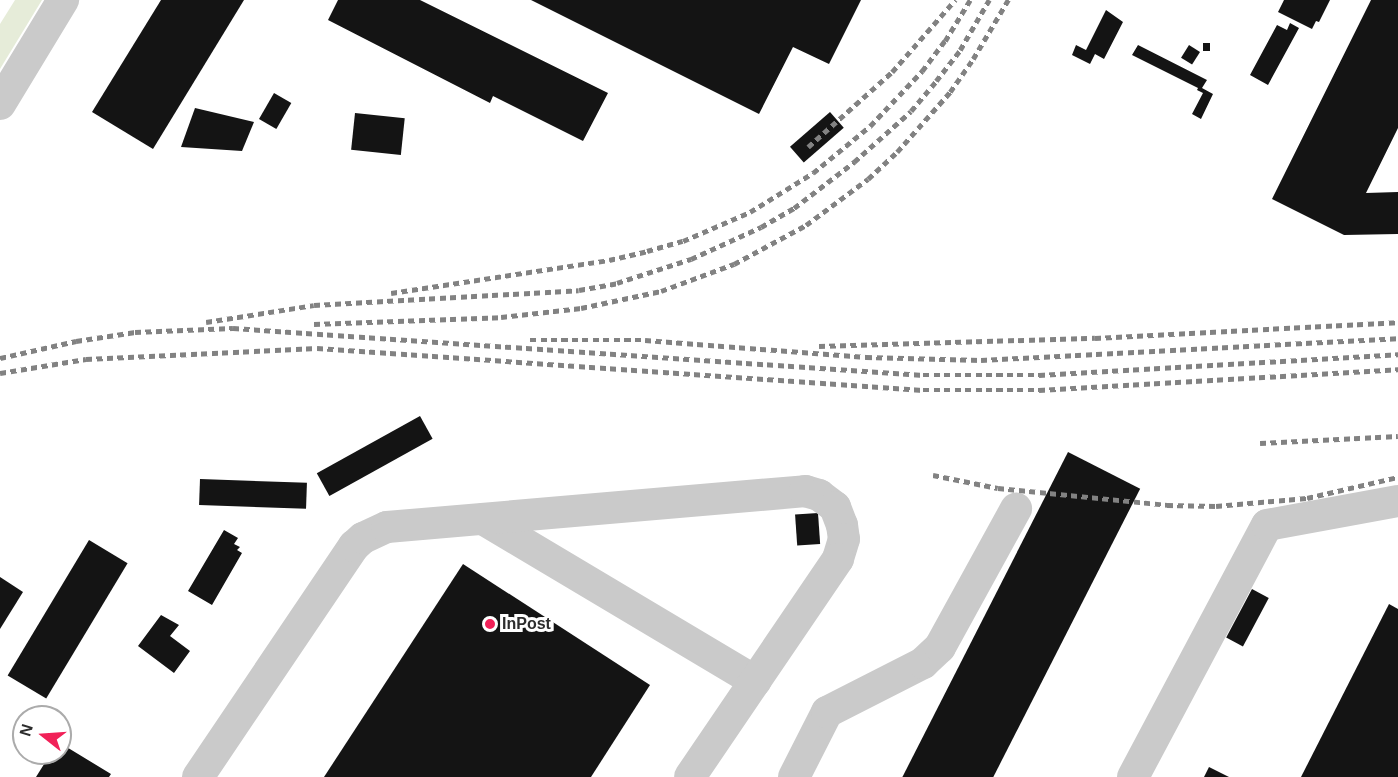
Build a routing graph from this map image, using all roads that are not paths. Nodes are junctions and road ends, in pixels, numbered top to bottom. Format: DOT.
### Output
graph roads {
  1 [pos="63,0"];
  2 [pos="1,101"];
  3 [pos="1398,501"];
  4 [pos="1016,509"];
  5 [pos="483,519"];
  6 [pos="755,681"];
  7 [pos="198,777"];
  8 [pos="690,777"];
  9 [pos="794,777"];
  10 [pos="1132,777"];
  1 -- 2 [label="street"];
  3 -- 10 [label="street"];
  4 -- 9 [label="street"];
  5 -- 6 [label="street"];
  5 -- 6 [label="street"];
  5 -- 7 [label="street"];
  6 -- 8 [label="street"];
}
